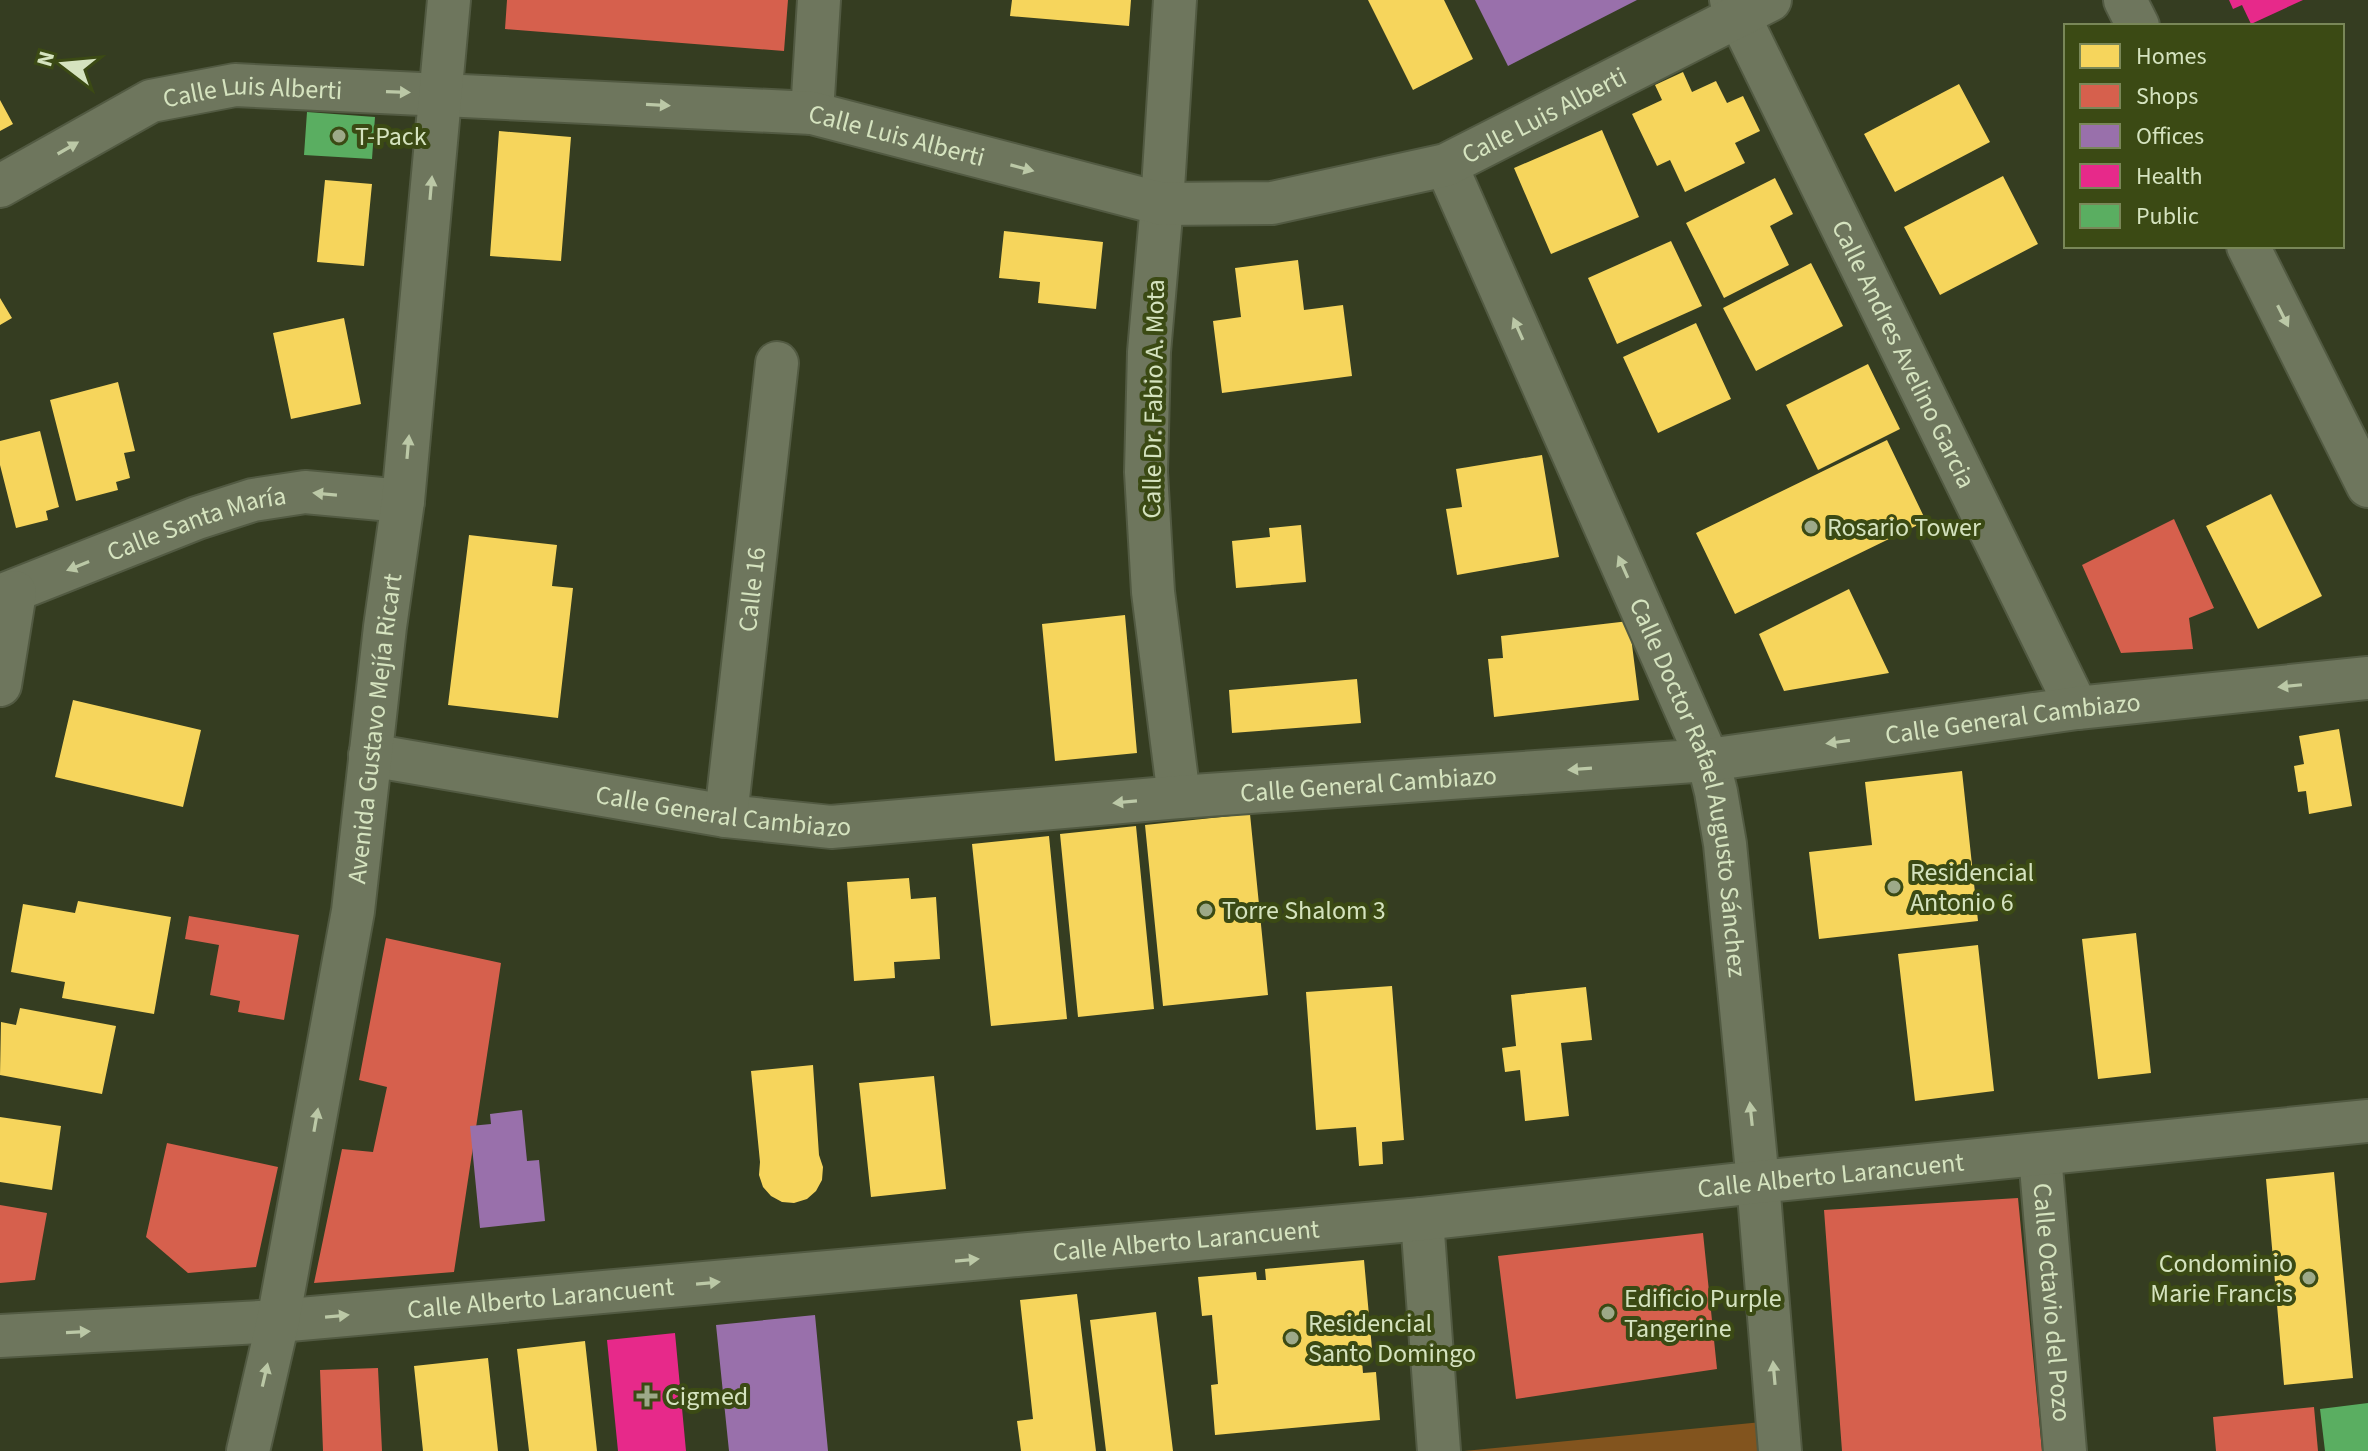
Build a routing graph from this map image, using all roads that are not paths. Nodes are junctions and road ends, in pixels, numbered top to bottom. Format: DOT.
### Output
graph roads {
  1 [pos="449,0"];
  2 [pos="819,0"];
  3 [pos="1175,0"];
  4 [pos="2125,0"];
  5 [pos="1746,5"];
  6 [pos="2137,24"];
  7 [pos="440,94"];
  8 [pos="812,113"];
  9 [pos="1446,165"];
  10 [pos="0,186"];
  11 [pos="1162,204"];
  12 [pos="2249,248"];
  13 [pos="777,363"];
  14 [pos="2368,486"];
  15 [pos="403,501"];
  16 [pos="8,594"];
  17 [pos="2368,678"];
  18 [pos="0,685"];
  19 [pos="2077,708"];
  20 [pos="370,755"];
  21 [pos="1708,760"];
  22 [pos="1179,797"];
  23 [pos="726,816"];
  24 [pos="2368,1121"];
  25 [pos="2040,1155"];
  26 [pos="1758,1182"];
  27 [pos="1422,1219"];
  28 [pos="278,1321"];
  29 [pos="0,1336"];
  30 [pos="248,1451"];
  31 [pos="1439,1451"];
  32 [pos="1780,1451"];
  33 [pos="2065,1451"];
  1 -- 7 [label="street, Avenida Gustavo Mejía Ricart"];
  2 -- 8 [label="street"];
  3 -- 11 [label="street, Calle Dr. Fabio A. Mota"];
  4 -- 6 [label="street"];
  5 -- 9 [label="street, Calle Luis Alberti"];
  5 -- 19 [label="street, Calle Andres Avelino Garcia"];
  7 -- 8 [label="street, Calle Luis Alberti, one-way"];
  10 -- 7 [label="street, Calle Luis Alberti, one-way"];
  15 -- 7 [label="street, Avenida Gustavo Mejía Ricart, one-way"];
  8 -- 11 [label="street, Calle Luis Alberti, one-way"];
  9 -- 11 [label="street, Calle Luis Alberti"];
  21 -- 9 [label="street, Calle Doctor Rafael Augusto Sánchez, one-way"];
  11 -- 22 [label="street, Calle Dr. Fabio A. Mota"];
  12 -- 14 [label="street, one-way"];
  13 -- 23 [label="street, Calle 16"];
  15 -- 16 [label="street, Calle Santa María, one-way"];
  15 -- 20 [label="street, Avenida Gustavo Mejía Ricart"];
  16 -- 18 [label="street"];
  17 -- 19 [label="street, Calle General Cambiazo, one-way"];
  19 -- 21 [label="street, Calle General Cambiazo, one-way"];
  20 -- 23 [label="street, Calle General Cambiazo"];
  28 -- 20 [label="street, Avenida Gustavo Mejía Ricart, one-way"];
  21 -- 22 [label="street, Calle General Cambiazo, one-way"];
  26 -- 21 [label="street, Calle Doctor Rafael Augusto Sánchez, one-way"];
  22 -- 23 [label="street, Calle General Cambiazo, one-way"];
  24 -- 25 [label="street, Calle Alberto Larancuent"];
  25 -- 26 [label="street, Calle Alberto Larancuent"];
  25 -- 33 [label="street, Calle Octavio del Pozo"];
  26 -- 27 [label="street, Calle Alberto Larancuent"];
  32 -- 26 [label="street, Calle Doctor Rafael Augusto Sánchez, one-way"];
  28 -- 27 [label="street, Calle Alberto Larancuent, one-way"];
  27 -- 31 [label="street"];
  29 -- 28 [label="street, Calle Alberto Larancuent, one-way"];
  30 -- 28 [label="street, Avenida Gustavo Mejía Ricart, one-way"];
}
